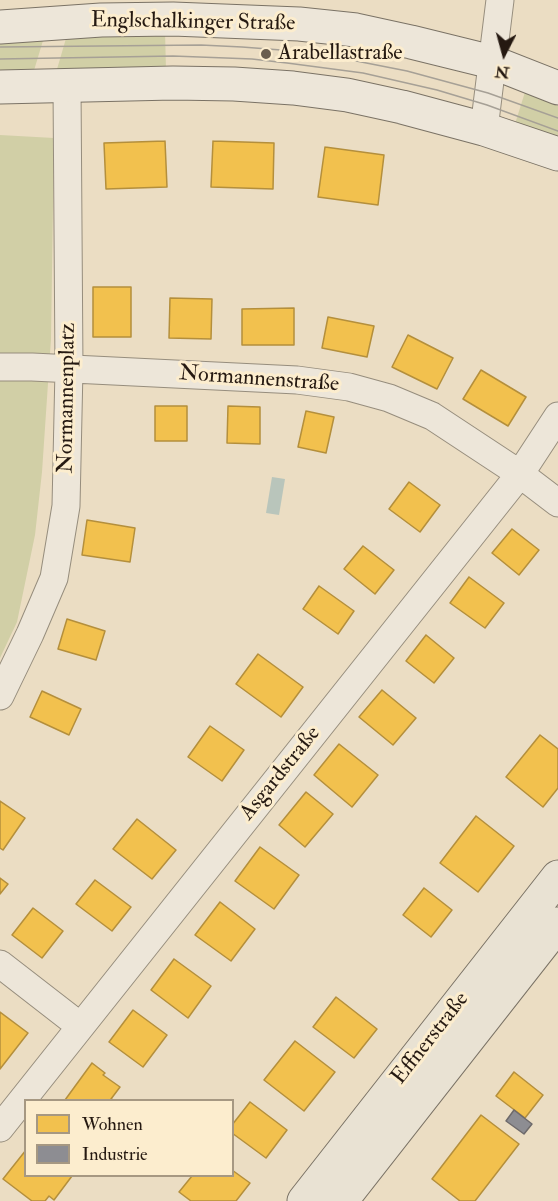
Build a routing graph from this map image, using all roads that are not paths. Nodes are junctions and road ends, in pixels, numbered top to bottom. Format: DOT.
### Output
graph roads {
  1 [pos="500,0"];
  2 [pos="0,27"];
  3 [pos="492,62"];
  4 [pos="67,86"];
  5 [pos="0,87"];
  6 [pos="558,88"];
  7 [pos="484,129"];
  8 [pos="558,154"];
  9 [pos="0,367"];
  10 [pos="69,369"];
  11 [pos="558,416"];
  12 [pos="520,474"];
  13 [pos="558,503"];
  14 [pos="0,696"];
  15 [pos="558,877"];
  16 [pos="558,924"];
  17 [pos="0,964"];
  18 [pos="80,1026"];
  19 [pos="0,1128"];
  20 [pos="304,1201"];
  21 [pos="341,1201"];
  1 -- 3 [label="street"];
  2 -- 3 [label="main road, Englschalkinger Straße"];
  3 -- 6 [label="main road, Englschalkinger Straße"];
  3 -- 7 [label="street"];
  4 -- 5 [label="main road"];
  4 -- 7 [label="main road"];
  4 -- 10 [label="street, Normannenplatz"];
  7 -- 8 [label="main road"];
  9 -- 10 [label="street, Normannenstraße"];
  10 -- 12 [label="street, Normannenstraße"];
  10 -- 14 [label="street, Normannenplatz"];
  11 -- 12 [label="street, Asgardstraße"];
  12 -- 13 [label="street, Normannenstraße"];
  12 -- 18 [label="street, Asgardstraße"];
  15 -- 20 [label="main road, Effnerstraße"];
  16 -- 21 [label="main road, Effnerstraße"];
  17 -- 18 [label="street"];
  18 -- 19 [label="street, Asgardstraße"];
}
